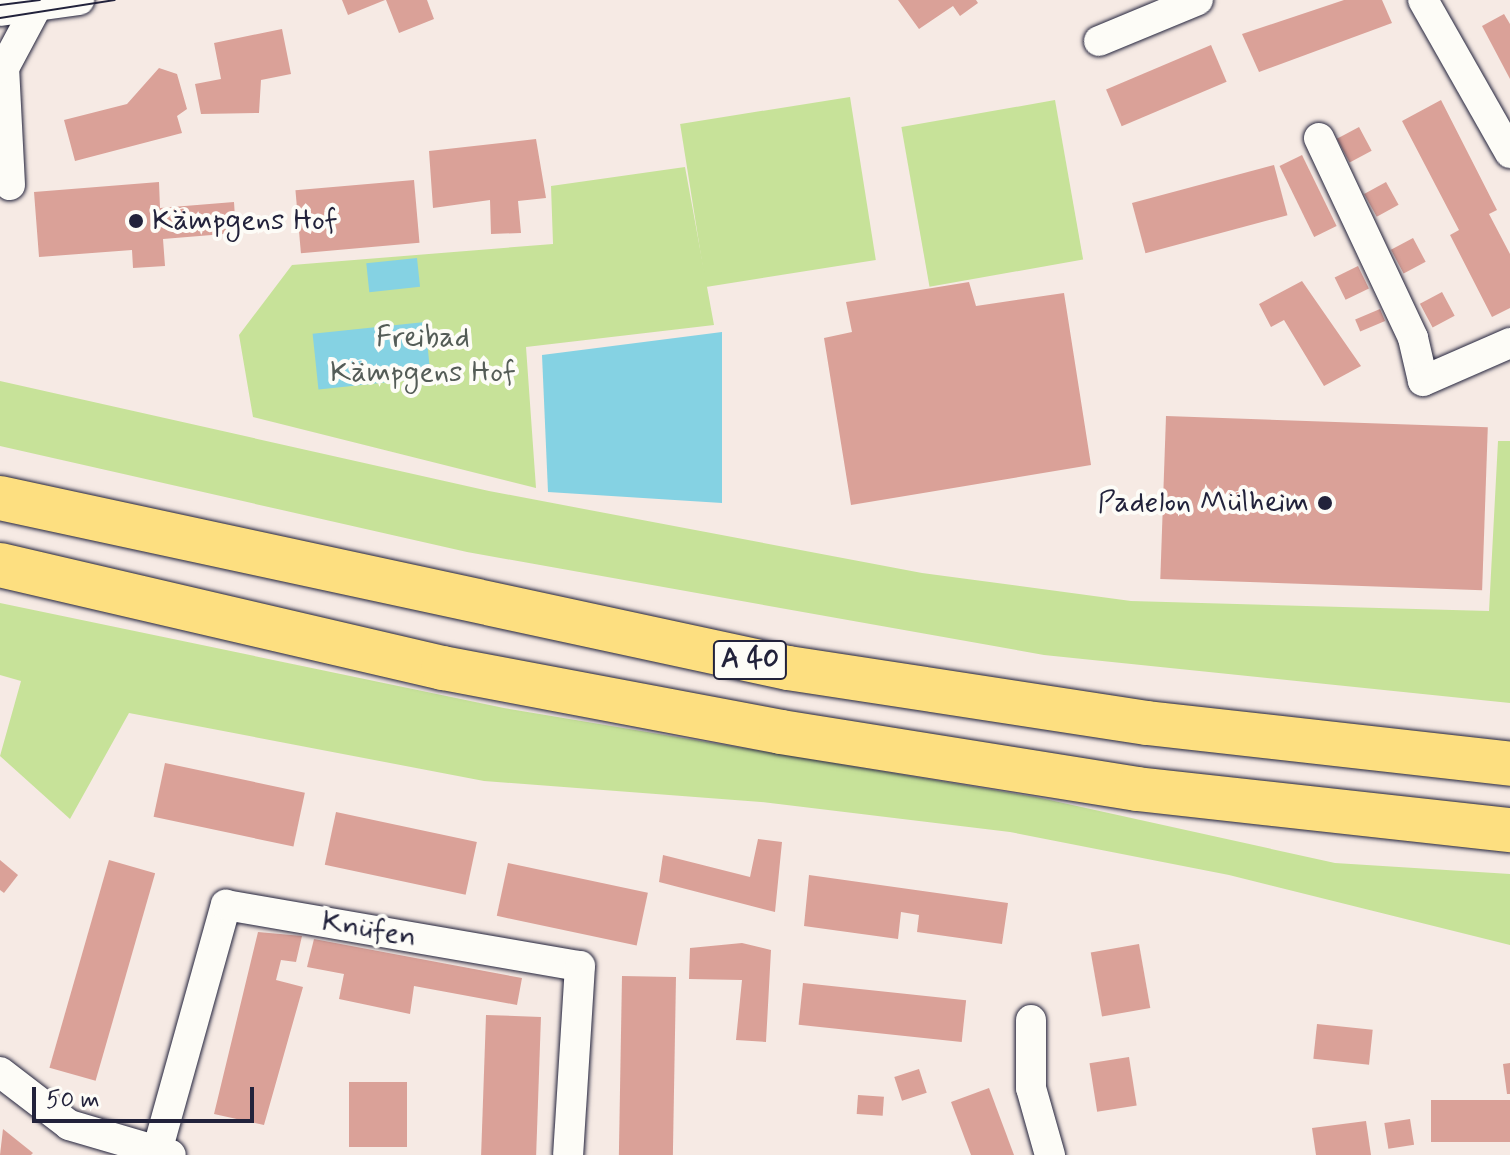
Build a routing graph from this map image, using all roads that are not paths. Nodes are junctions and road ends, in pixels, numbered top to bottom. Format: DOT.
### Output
graph roads {
  1 [pos="79,0"];
  2 [pos="1198,0"];
  3 [pos="1423,0"];
  4 [pos="36,8"];
  5 [pos="0,11"];
  6 [pos="1099,41"];
  7 [pos="2,76"];
  8 [pos="1319,138"];
  9 [pos="1510,153"];
  10 [pos="10,185"];
  11 [pos="1510,343"];
  12 [pos="0,498"];
  13 [pos="0,565"];
  14 [pos="1510,764"];
  15 [pos="1510,830"];
  16 [pos="1031,1020"];
  17 [pos="0,1072"];
  18 [pos="161,1154"];
  19 [pos="568,1155"];
  20 [pos="1050,1155"];
  1 -- 4 [label="street"];
  2 -- 6 [label="street"];
  3 -- 9 [label="street"];
  4 -- 5 [label="street"];
  4 -- 7 [label="street"];
  7 -- 10 [label="street"];
  8 -- 11 [label="street"];
  12 -- 14 [label="highway, A 40"];
  13 -- 15 [label="highway, A 40"];
  16 -- 20 [label="street"];
  17 -- 18 [label="street, Knüfen"];
  18 -- 19 [label="street, Knüfen"];
}
